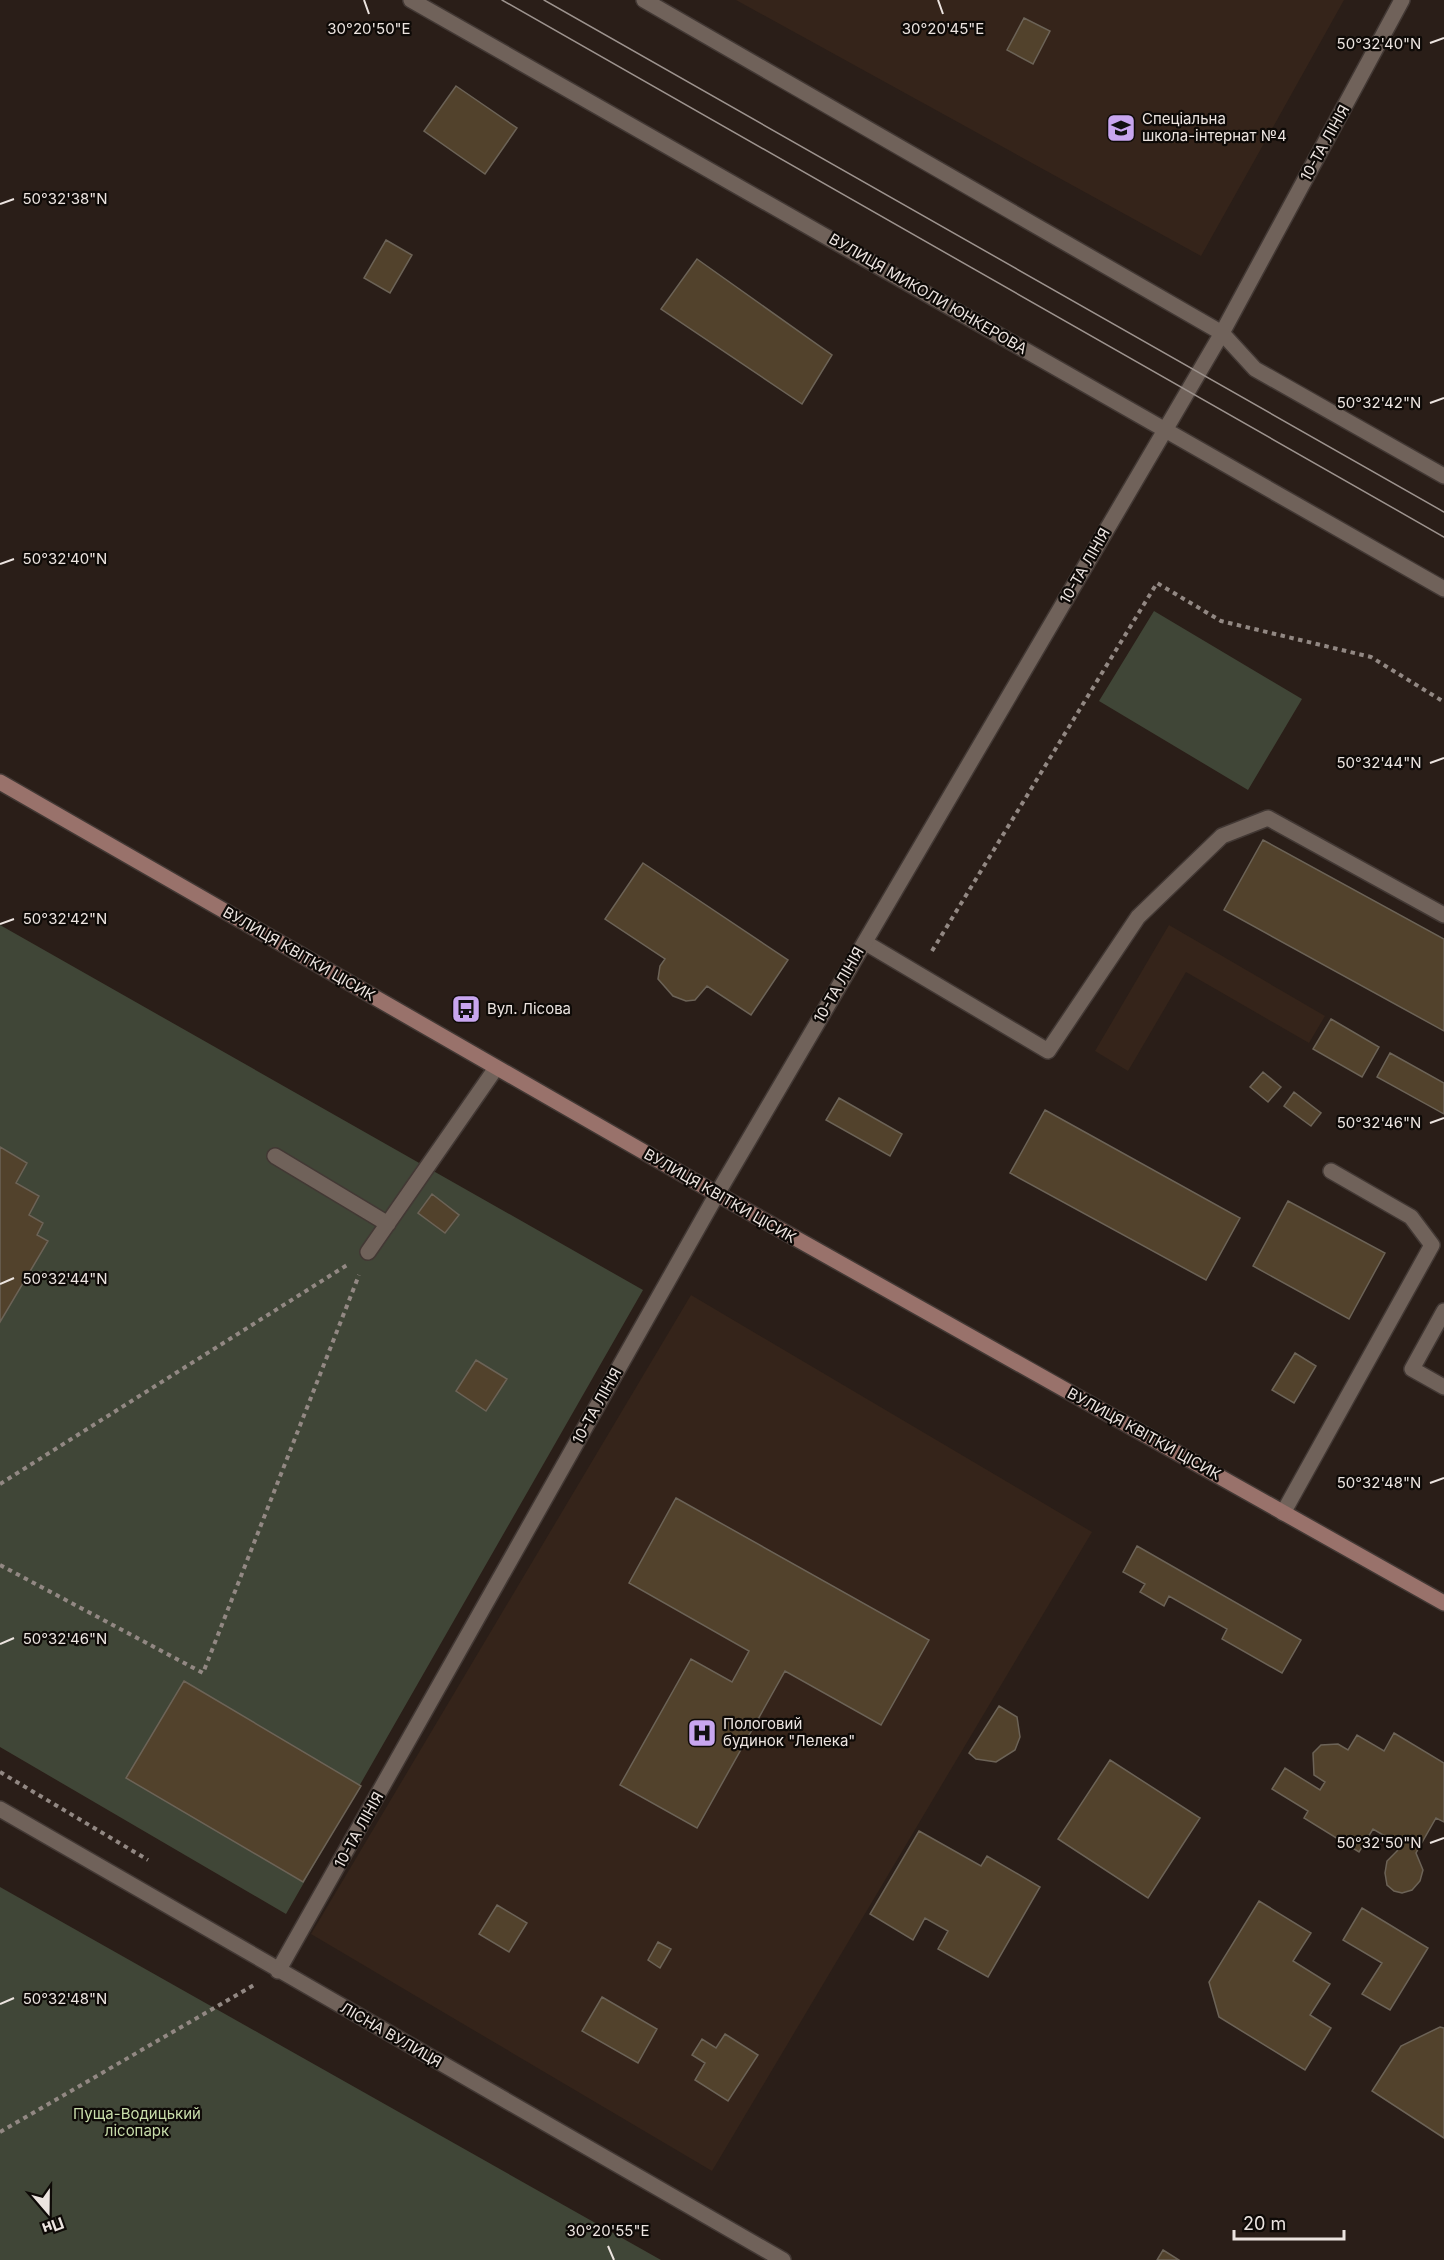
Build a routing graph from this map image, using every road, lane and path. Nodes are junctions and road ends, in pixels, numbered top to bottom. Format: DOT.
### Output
graph roads {
  1 [pos="411,0"];
  2 [pos="644,0"];
  3 [pos="1402,0"];
  4 [pos="1222,333"];
  5 [pos="1165,430"];
  6 [pos="1444,476"];
  7 [pos="1444,590"];
  8 [pos="1444,702"];
  9 [pos="0,782"];
  10 [pos="1444,915"];
  11 [pos="870,946"];
  12 [pos="918,974"];
  13 [pos="496,1068"];
  14 [pos="274,1156"];
  15 [pos="1331,1171"];
  16 [pos="717,1194"];
  17 [pos="388,1224"];
  18 [pos="368,1252"];
  19 [pos="1444,1311"];
  20 [pos="1444,1386"];
  21 [pos="0,1484"];
  22 [pos="1283,1513"];
  23 [pos="0,1565"];
  24 [pos="1444,1603"];
  25 [pos="0,1809"];
  26 [pos="278,1971"];
  27 [pos="0,2132"];
  28 [pos="783,2260"];
  1 -- 5 [label="street, ВУЛИЦЯ МИКОЛИ ЮНКЕРОВА"];
  2 -- 4 [label="street"];
  3 -- 4 [label="street, 10-ТА ЛІНІЯ"];
  4 -- 5 [label="street, 10-ТА ЛІНІЯ"];
  4 -- 6 [label="street"];
  5 -- 7 [label="street, ВУЛИЦЯ МИКОЛИ ЮНКЕРОВА"];
  5 -- 16 [label="street, 10-ТА ЛІНІЯ"];
  8 -- 12 [label="path"];
  9 -- 13 [label="street, ВУЛИЦЯ КВІТКИ ЦІСИК"];
  10 -- 12 [label="street"];
  11 -- 12 [label="street"];
  13 -- 16 [label="street, ВУЛИЦЯ КВІТКИ ЦІСИК"];
  13 -- 17 [label="street"];
  14 -- 17 [label="street"];
  15 -- 22 [label="street"];
  16 -- 22 [label="street, ВУЛИЦЯ КВІТКИ ЦІСИК"];
  16 -- 26 [label="street, 10-ТА ЛІНІЯ"];
  17 -- 18 [label="street"];
  18 -- 21 [label="path"];
  18 -- 23 [label="path"];
  19 -- 20 [label="street"];
  22 -- 24 [label="street, ВУЛИЦЯ КВІТКИ ЦІСИК"];
  25 -- 26 [label="street, ЛІСНА ВУЛИЦЯ"];
  26 -- 27 [label="path"];
  26 -- 28 [label="street, ЛІСНА ВУЛИЦЯ"];
}
